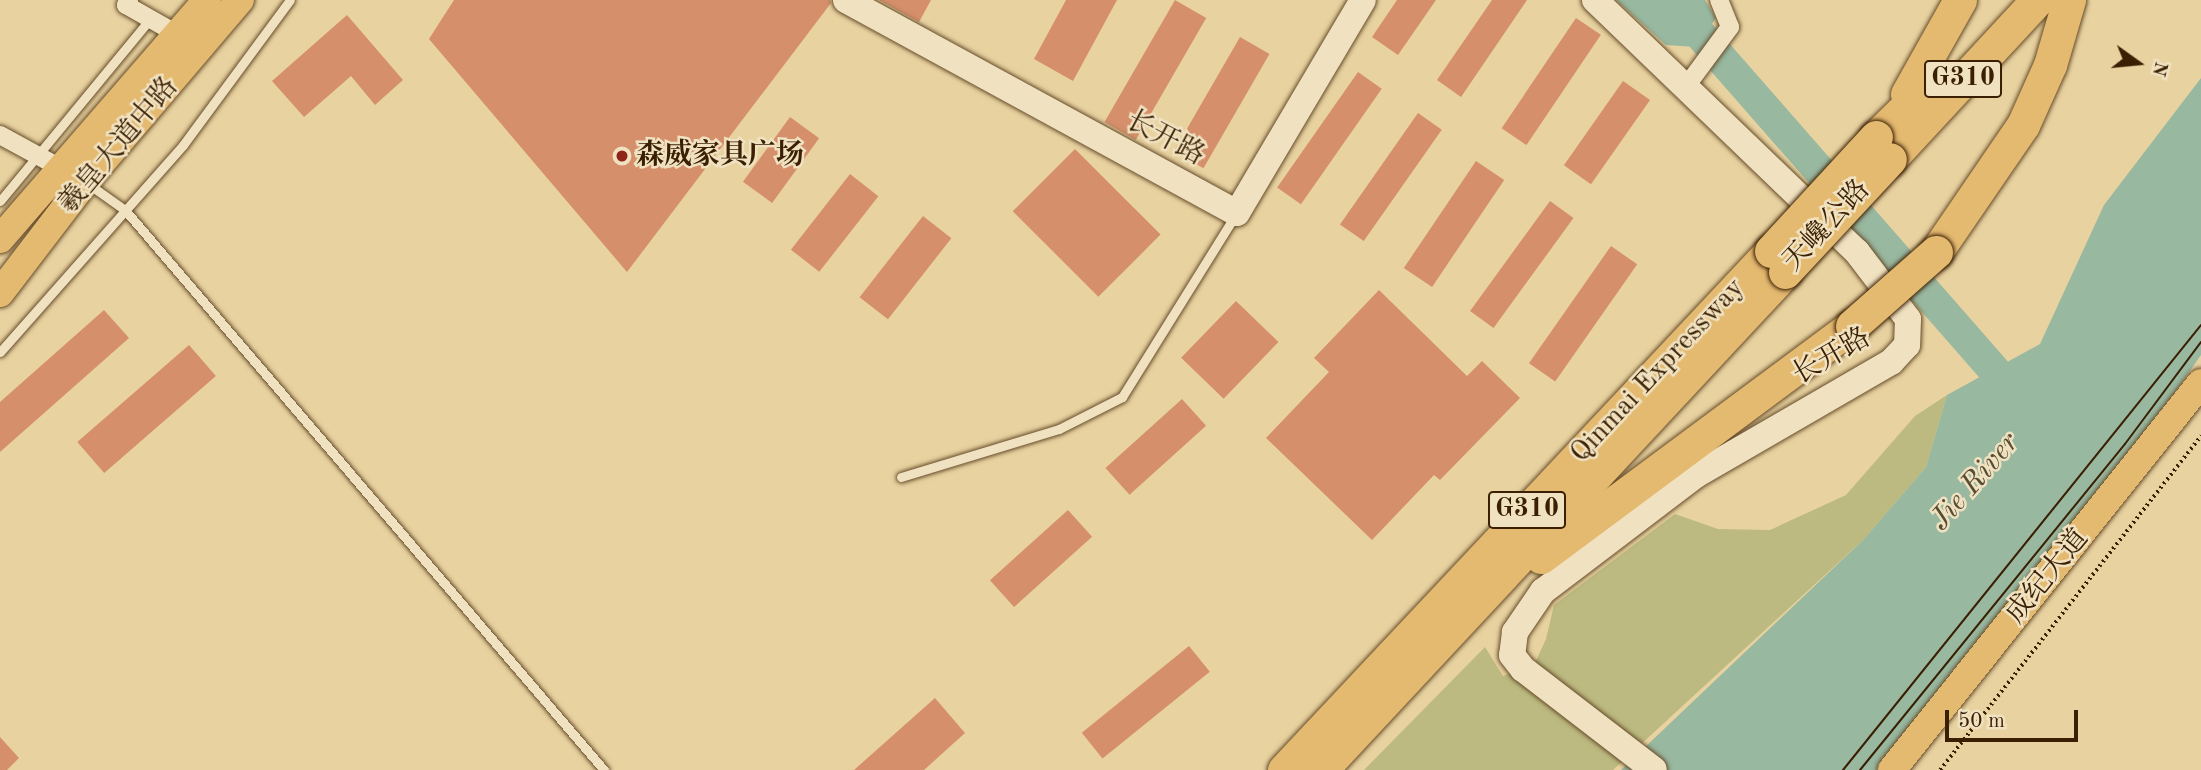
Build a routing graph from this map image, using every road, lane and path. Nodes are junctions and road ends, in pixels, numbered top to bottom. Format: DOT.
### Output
graph roads {
  1 [pos="129,0"];
  2 [pos="207,0"];
  3 [pos="240,0"];
  4 [pos="290,0"];
  5 [pos="846,0"];
  6 [pos="1363,0"];
  7 [pos="1595,0"];
  8 [pos="1720,0"];
  9 [pos="1960,0"];
  10 [pos="2015,0"];
  11 [pos="2037,0"];
  12 [pos="2069,0"];
  13 [pos="150,19"];
  14 [pos="191,42"];
  15 [pos="1685,88"];
  16 [pos="1882,132"];
  17 [pos="0,135"];
  18 [pos="62,169"];
  19 [pos="0,201"];
  20 [pos="125,210"];
  21 [pos="1237,213"];
  22 [pos="0,239"];
  23 [pos="4,291"];
  24 [pos="0,352"];
  25 [pos="2201,383"];
  26 [pos="2201,411"];
  27 [pos="2201,436"];
  28 [pos="901,477"];
  29 [pos="1475,607"];
  30 [pos="604,770"];
  31 [pos="1284,770"];
  32 [pos="1321,770"];
  33 [pos="1654,770"];
  34 [pos="1892,770"];
  35 [pos="1915,770"];
  36 [pos="1940,770"];
  1 -- 13 [label="street"];
  2 -- 14 [label="main road, 羲皇大道中路"];
  3 -- 14 [label="main road, 羲皇大道中路"];
  4 -- 20 [label="lane"];
  5 -- 21 [label="street, 长开路"];
  6 -- 21 [label="street"];
  7 -- 15 [label="street, 长开路"];
  8 -- 15 [label="street"];
  9 -- 16 [label="highway"];
  10 -- 16 [label="highway, G310"];
  11 -- 29 [label="highway, 天巉公路 / G310, bridge"];
  12 -- 29 [label="highway, bridge"];
  13 -- 14 [label="street"];
  13 -- 18 [label="lane"];
  14 -- 18 [label="main road, 羲皇大道中路"];
  15 -- 33 [label="street, 长开路"];
  16 -- 31 [label="highway, Qinmai Expressway / G310, bridge"];
  17 -- 18 [label="street"];
  18 -- 19 [label="lane"];
  18 -- 20 [label="lane"];
  18 -- 22 [label="main road, 羲皇大道中路"];
  18 -- 23 [label="main road, 羲皇大道中路"];
  20 -- 24 [label="lane"];
  20 -- 30 [label="lane"];
  21 -- 28 [label="lane"];
  25 -- 34 [label="main road, 成纪大道"];
  26 -- 35 [label="main road, 成纪大道"];
  27 -- 36 [label="path"];
  29 -- 32 [label="highway, G310"];
}
